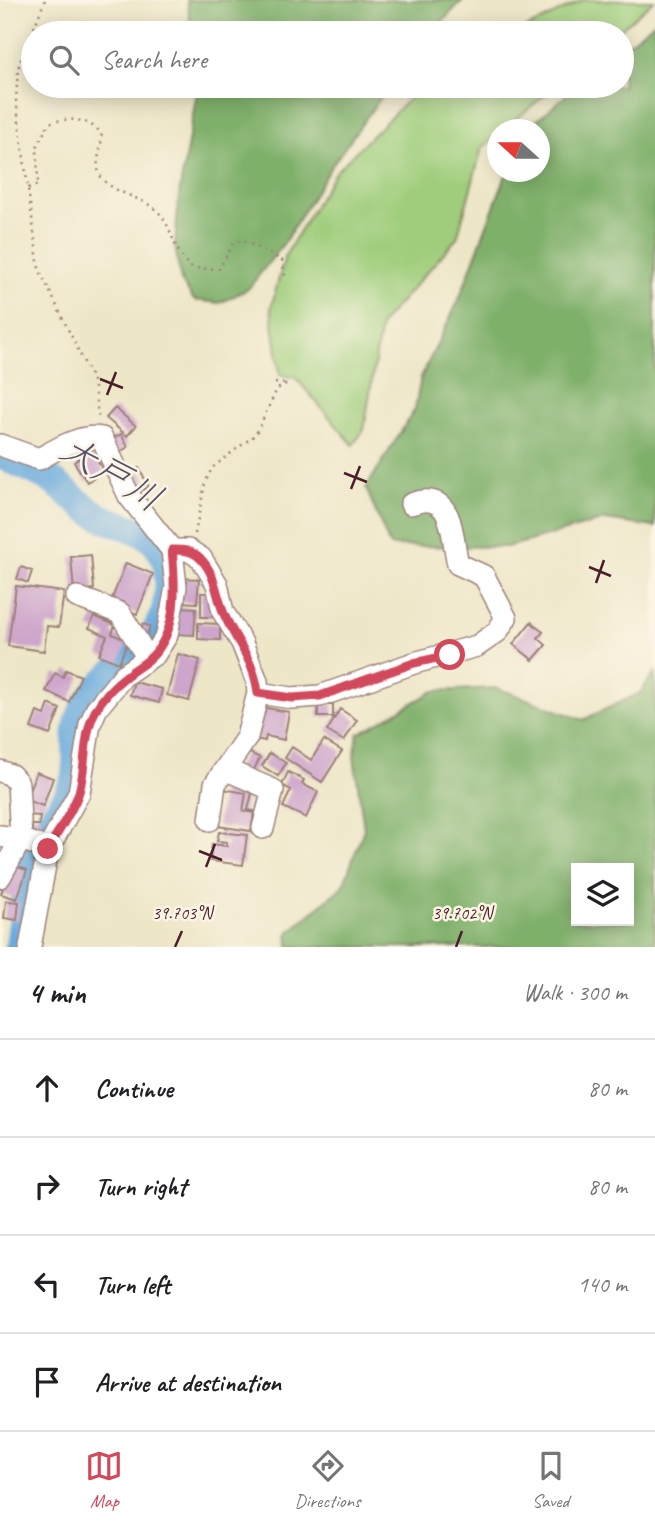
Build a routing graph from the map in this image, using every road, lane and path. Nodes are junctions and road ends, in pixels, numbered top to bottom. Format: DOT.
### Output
graph roads {
  1 [pos="45,0"];
  2 [pos="37,21"];
  3 [pos="21,60"];
  4 [pos="28,188"];
  5 [pos="285,276"];
  6 [pos="275,383"];
  7 [pos="102,438"];
  8 [pos="0,445"];
  9 [pos="411,504"];
  10 [pos="180,550"];
  11 [pos="77,597"];
  12 [pos="145,650"];
  13 [pos="258,693"];
  14 [pos="227,770"];
  15 [pos="0,771"];
  16 [pos="210,820"];
  17 [pos="263,828"];
  18 [pos="27,842"];
  19 [pos="0,877"];
  20 [pos="30,947"];
  1 -- 2 [label="path"];
  3 -- 4 [label="path"];
  4 -- 5 [label="path"];
  4 -- 7 [label="path"];
  6 -- 10 [label="path"];
  7 -- 8 [label="street"];
  7 -- 10 [label="street"];
  9 -- 13 [label="street"];
  10 -- 12 [label="street"];
  10 -- 13 [label="street"];
  11 -- 12 [label="street"];
  12 -- 18 [label="street"];
  13 -- 14 [label="street"];
  14 -- 16 [label="street"];
  14 -- 17 [label="street"];
  15 -- 18 [label="street"];
  18 -- 19 [label="street"];
  18 -- 20 [label="street"];
}
